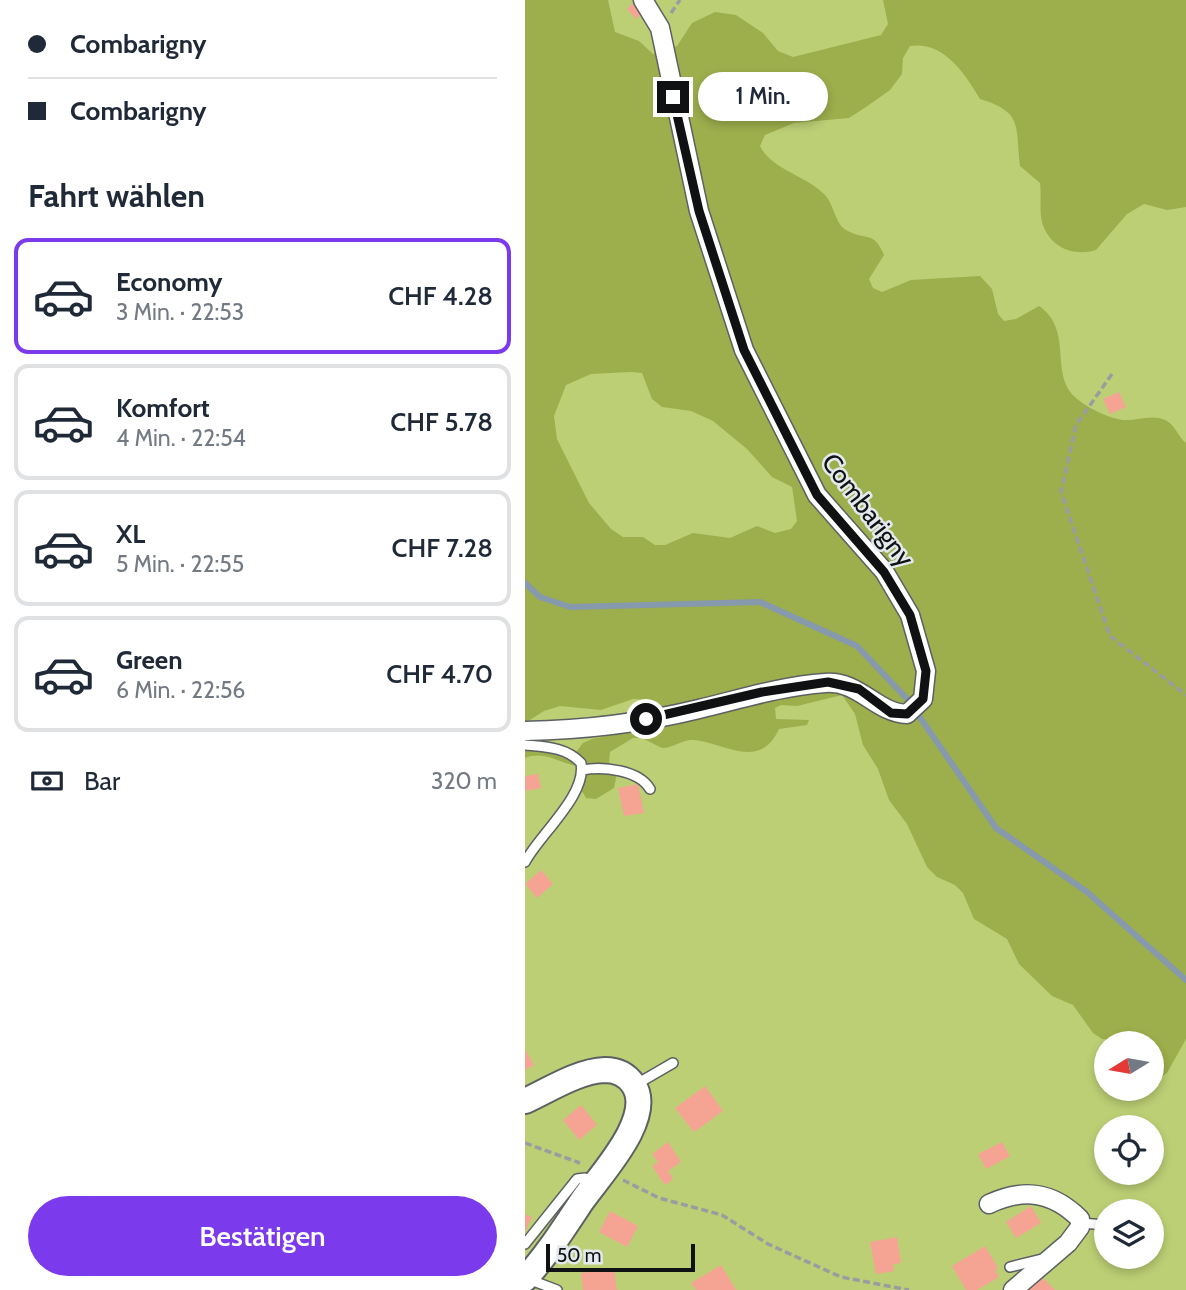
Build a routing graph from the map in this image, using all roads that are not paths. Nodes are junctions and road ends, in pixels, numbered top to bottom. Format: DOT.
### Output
graph roads {
  1 [pos="643,0"];
  2 [pos="525,731"];
  3 [pos="525,745"];
  4 [pos="582,770"];
  5 [pos="650,789"];
  6 [pos="525,862"];
  7 [pos="673,1063"];
  8 [pos="634,1085"];
  9 [pos="525,1101"];
  10 [pos="599,1178"];
  11 [pos="989,1204"];
  12 [pos="1081,1223"];
  13 [pos="1094,1224"];
  14 [pos="525,1244"];
  15 [pos="1046,1262"];
  16 [pos="1010,1267"];
  17 [pos="526,1279"];
  18 [pos="557,1290"];
  19 [pos="1013,1290"];
  1 -- 2 [label="street, Combarigny"];
  3 -- 4 [label="lane"];
  4 -- 5 [label="lane"];
  4 -- 6 [label="lane"];
  7 -- 8 [label="lane"];
  8 -- 9 [label="street"];
  8 -- 10 [label="street"];
  10 -- 14 [label="lane"];
  10 -- 17 [label="street"];
  11 -- 12 [label="street"];
  12 -- 13 [label="lane"];
  12 -- 15 [label="street"];
  15 -- 16 [label="lane"];
  15 -- 19 [label="street"];
  17 -- 18 [label="lane"];
}
